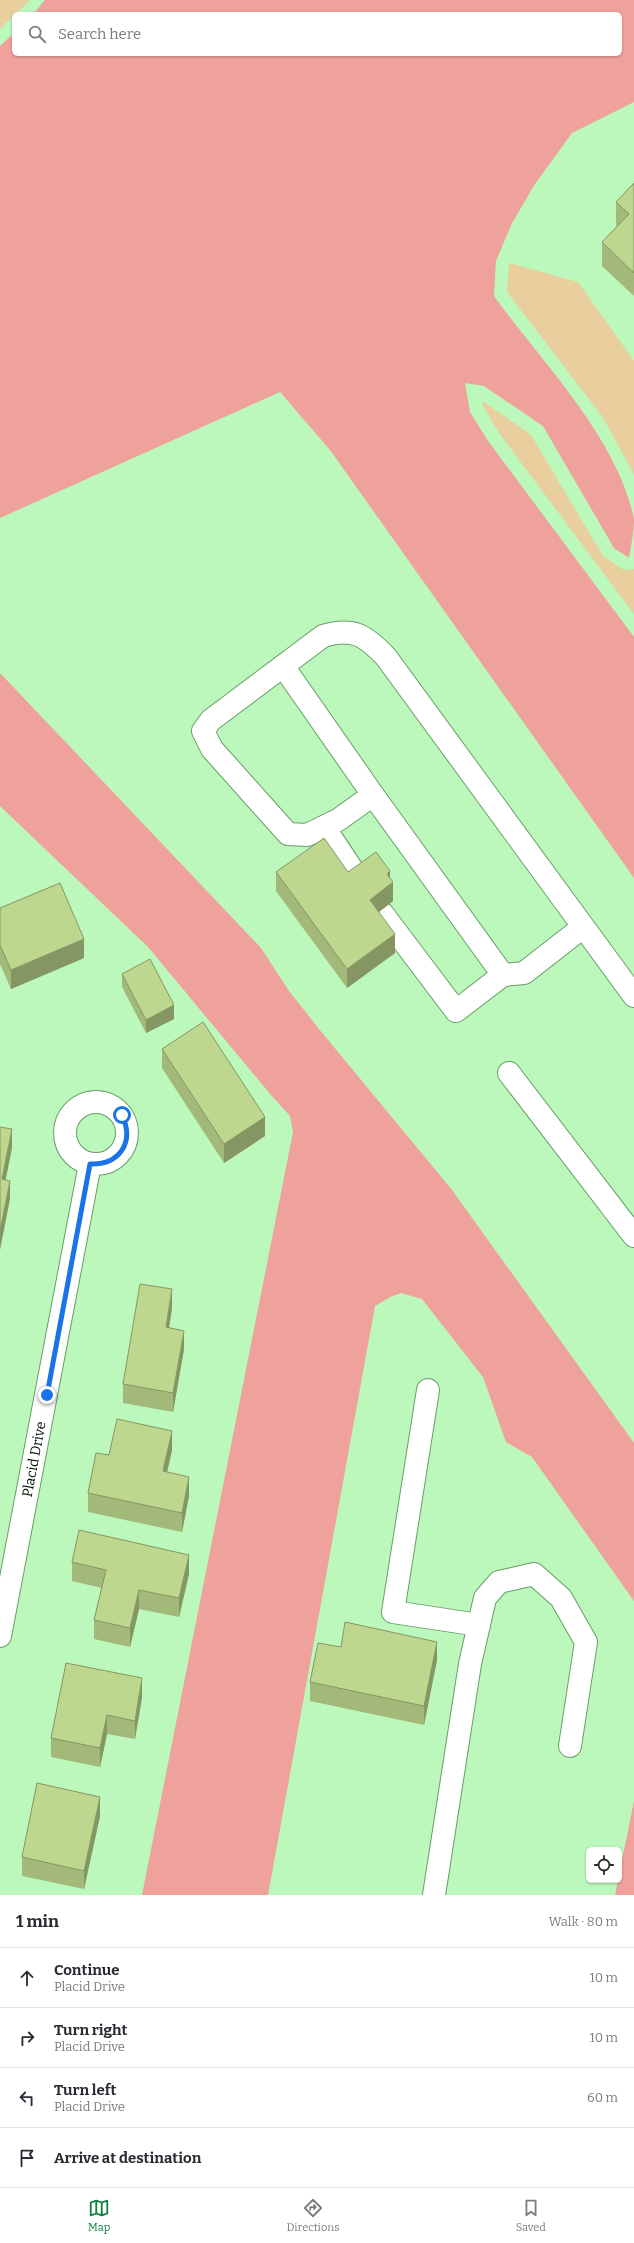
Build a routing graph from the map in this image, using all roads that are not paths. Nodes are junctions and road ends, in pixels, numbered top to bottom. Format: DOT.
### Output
graph roads {
  1 [pos="283,666"];
  2 [pos="373,795"];
  3 [pos="324,827"];
  4 [pos="360,882"];
  5 [pos="382,913"];
  6 [pos="583,927"];
  7 [pos="503,975"];
  8 [pos="634,996"];
  9 [pos="509,1073"];
  10 [pos="90,1164"];
  11 [pos="634,1236"];
  12 [pos="428,1390"];
  13 [pos="479,1625"];
  14 [pos="0,1636"];
  15 [pos="570,1746"];
  16 [pos="434,1895"];
  1 -- 2 [label="street"];
  1 -- 3 [label="street"];
  1 -- 6 [label="street"];
  2 -- 3 [label="street"];
  2 -- 7 [label="street"];
  3 -- 4 [label="street"];
  5 -- 7 [label="street"];
  6 -- 7 [label="street"];
  6 -- 8 [label="street"];
  9 -- 11 [label="street"];
  10 -- 14 [label="street, Placid Drive"];
  12 -- 13 [label="street"];
  13 -- 15 [label="street"];
  13 -- 16 [label="street"];
}
